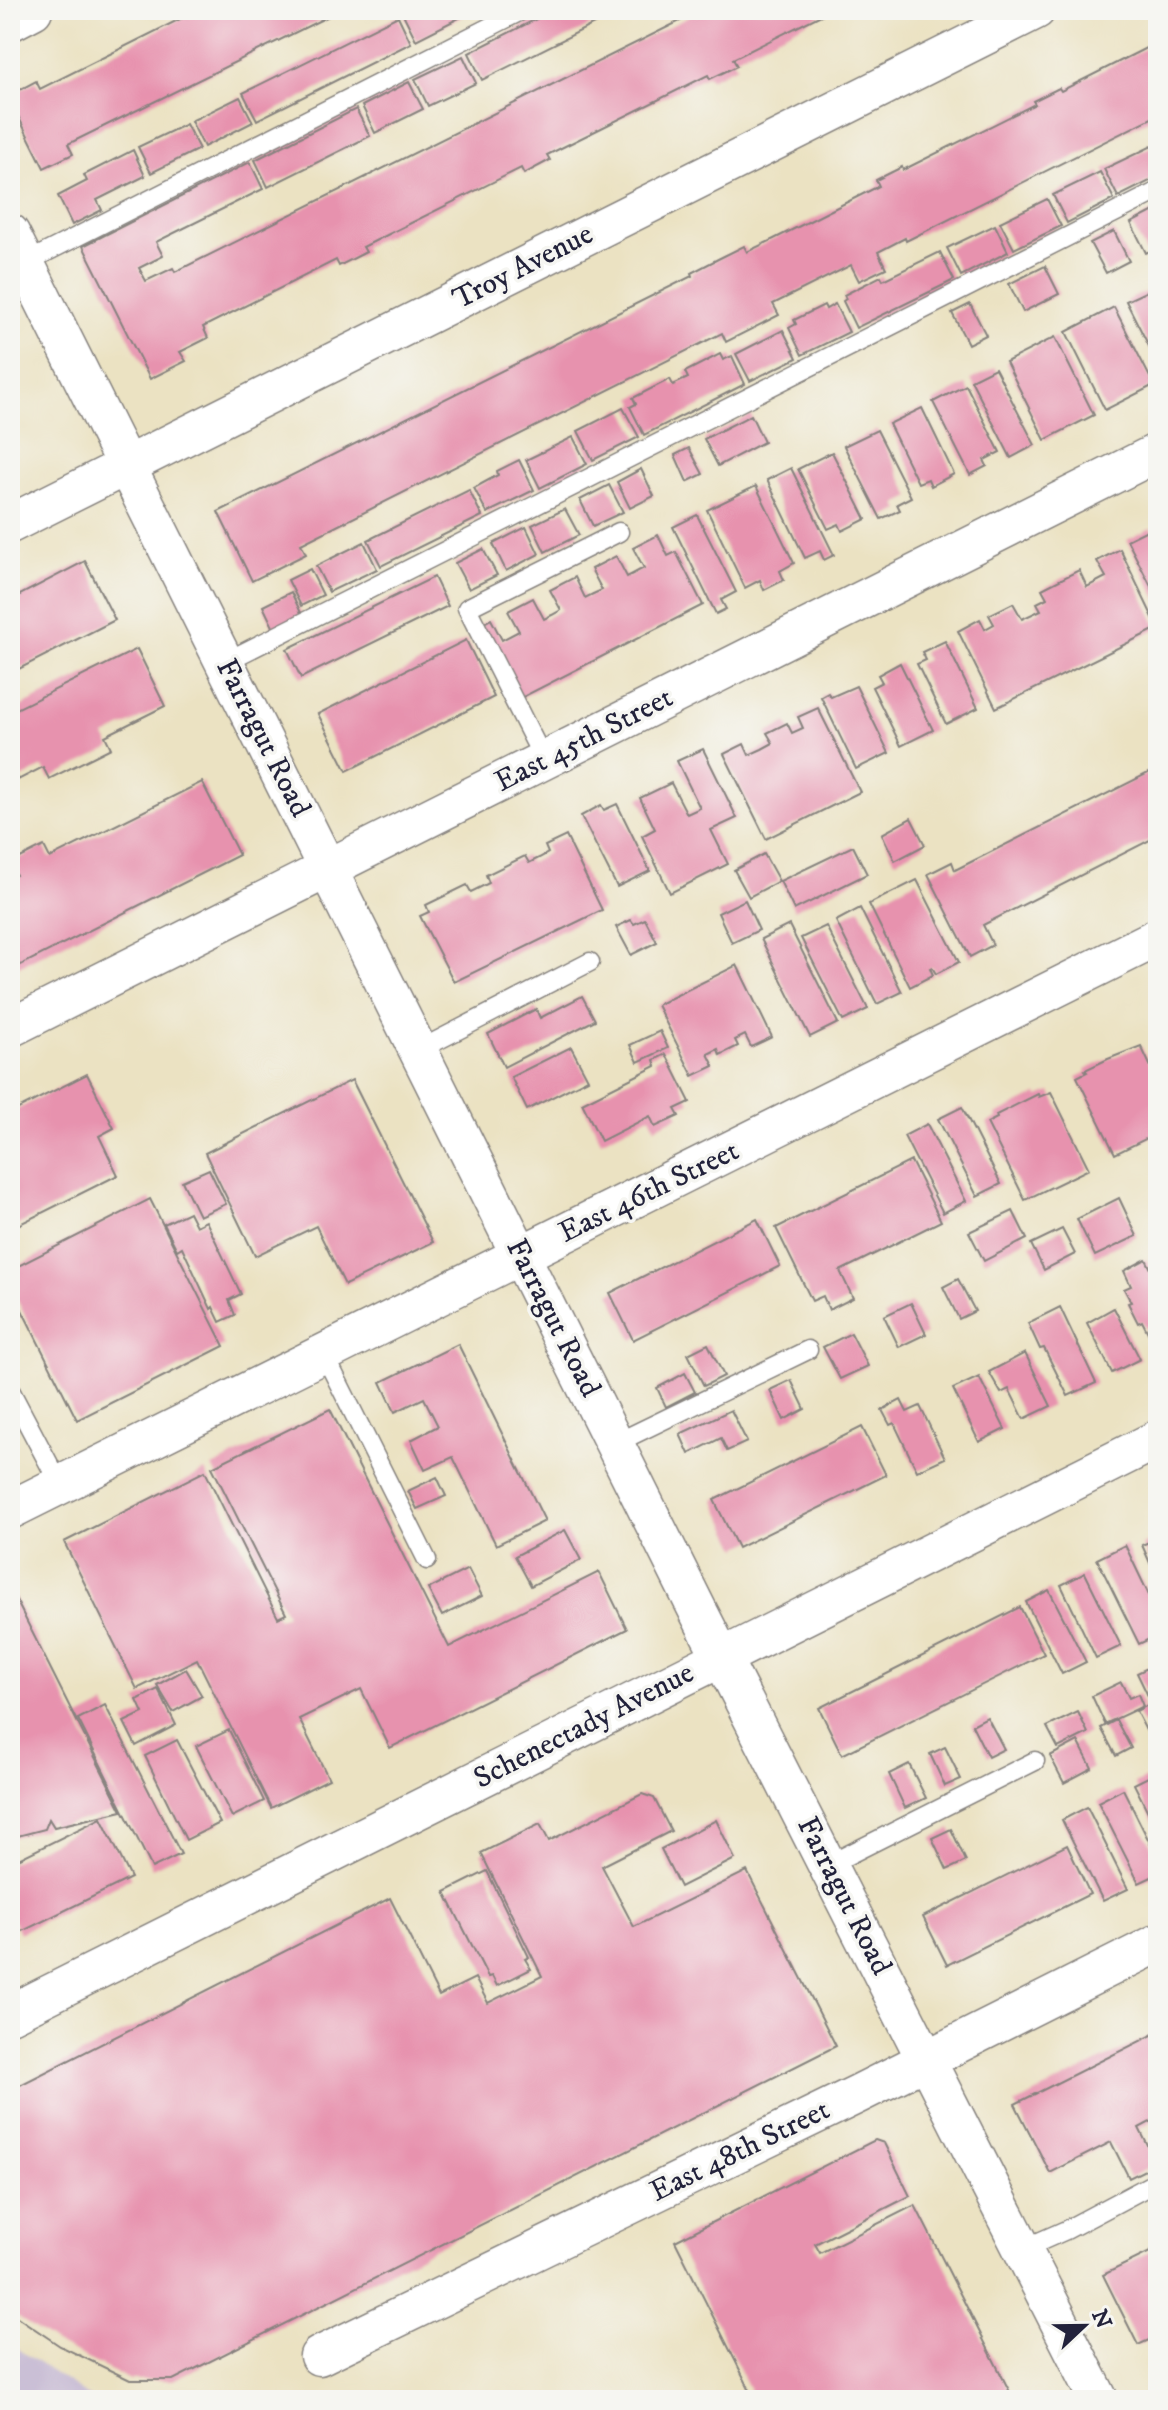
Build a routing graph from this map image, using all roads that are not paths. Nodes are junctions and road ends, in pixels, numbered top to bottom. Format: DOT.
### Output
graph roads {
  1 [pos="33,10"];
  2 [pos="523,10"];
  3 [pos="1036,10"];
  4 [pos="10,22"];
  5 [pos="1158,191"];
  6 [pos="17,248"];
  7 [pos="1158,452"];
  8 [pos="127,466"];
  9 [pos="10,524"];
  10 [pos="619,532"];
  11 [pos="225,662"];
  12 [pos="544,760"];
  13 [pos="328,868"];
  14 [pos="1158,937"];
  15 [pos="590,962"];
  16 [pos="10,1028"];
  17 [pos="419,1050"];
  18 [pos="520,1254"];
  19 [pos="808,1350"];
  20 [pos="324,1354"];
  21 [pos="10,1390"];
  22 [pos="1158,1439"];
  23 [pos="616,1443"];
  24 [pos="60,1485"];
  25 [pos="10,1510"];
  26 [pos="427,1560"];
  27 [pos="723,1657"];
  28 [pos="1035,1761"];
  29 [pos="828,1865"];
  30 [pos="1158,1943"];
  31 [pos="10,2014"];
  32 [pos="927,2059"];
  33 [pos="1158,2181"];
  34 [pos="1023,2249"];
  35 [pos="319,2356"];
  36 [pos="1099,2400"];
  1 -- 4 [label="street"];
  2 -- 6 [label="lane"];
  3 -- 8 [label="street, Troy Avenue"];
  5 -- 11 [label="lane"];
  6 -- 8 [label="street, Farragut Road"];
  7 -- 12 [label="street, East 45th Street"];
  8 -- 9 [label="street, Troy Avenue"];
  8 -- 11 [label="street, Farragut Road"];
  10 -- 12 [label="lane"];
  11 -- 13 [label="street, Farragut Road"];
  12 -- 13 [label="street, East 45th Street"];
  13 -- 16 [label="street, East 45th Street"];
  13 -- 17 [label="street, Farragut Road"];
  14 -- 18 [label="street, East 46th Street"];
  15 -- 17 [label="lane"];
  17 -- 18 [label="street, Farragut Road"];
  18 -- 20 [label="street, East 46th Street"];
  18 -- 23 [label="street, Farragut Road"];
  19 -- 23 [label="lane"];
  20 -- 24 [label="street, East 46th Street"];
  20 -- 26 [label="lane"];
  21 -- 24 [label="lane"];
  22 -- 27 [label="street, Schenectady Avenue"];
  23 -- 27 [label="street, Farragut Road"];
  24 -- 25 [label="street, East 46th Street"];
  27 -- 29 [label="street, Farragut Road"];
  27 -- 31 [label="street, Schenectady Avenue"];
  28 -- 29 [label="lane"];
  29 -- 32 [label="street, Farragut Road"];
  30 -- 32 [label="street, East 48th Street"];
  32 -- 34 [label="street, Farragut Road"];
  32 -- 35 [label="street, East 48th Street"];
  33 -- 34 [label="lane"];
  34 -- 36 [label="street, Farragut Road"];
}
